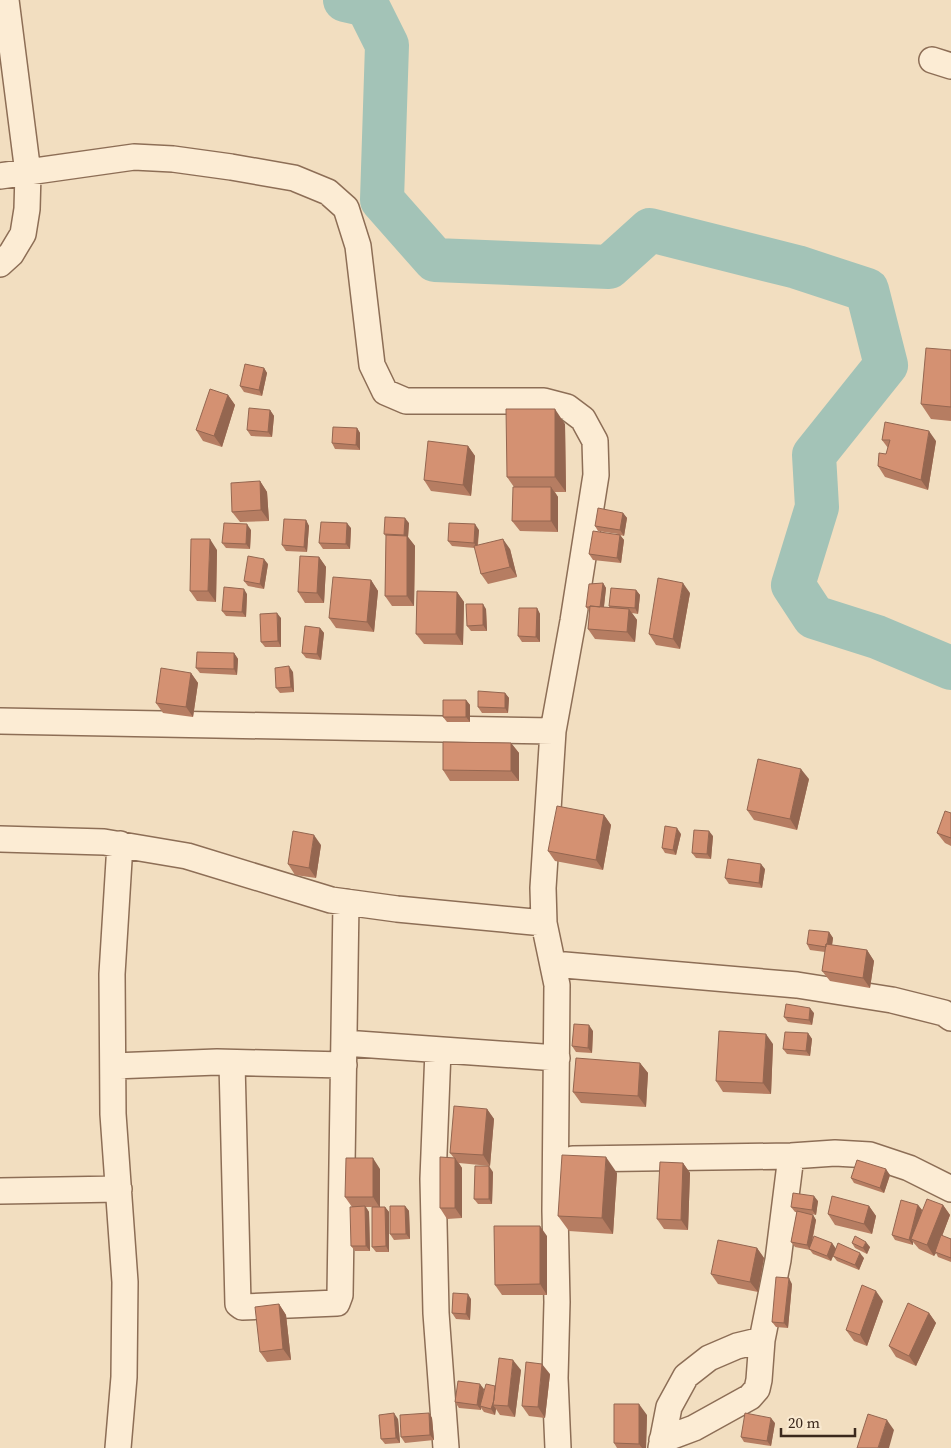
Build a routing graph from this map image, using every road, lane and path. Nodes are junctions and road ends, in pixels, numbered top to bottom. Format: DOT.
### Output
graph roads {
  1 [pos="6,0"];
  2 [pos="28,173"];
  3 [pos="0,176"];
  4 [pos="0,264"];
  5 [pos="0,721"];
  6 [pos="552,731"];
  7 [pos="0,840"];
  8 [pos="120,844"];
  9 [pos="346,902"];
  10 [pos="544,923"];
  11 [pos="553,964"];
  12 [pos="951,1018"];
  13 [pos="438,1050"];
  14 [pos="344,1054"];
  15 [pos="557,1058"];
  16 [pos="232,1063"];
  17 [pos="113,1066"];
  18 [pos="792,1156"];
  19 [pos="555,1159"];
  20 [pos="119,1189"];
  21 [pos="951,1189"];
  22 [pos="0,1191"];
  23 [pos="762,1340"];
  24 [pos="662,1444"];
  25 [pos="118,1448"];
  26 [pos="446,1448"];
  27 [pos="558,1448"];
  1 -- 2 [label="street"];
  2 -- 3 [label="street"];
  2 -- 4 [label="street"];
  2 -- 6 [label="street"];
  5 -- 6 [label="street"];
  6 -- 10 [label="street"];
  7 -- 8 [label="street"];
  8 -- 9 [label="street"];
  8 -- 17 [label="street"];
  9 -- 10 [label="street"];
  9 -- 14 [label="street"];
  10 -- 11 [label="street"];
  11 -- 12 [label="street"];
  11 -- 15 [label="street"];
  13 -- 14 [label="street"];
  13 -- 15 [label="street"];
  13 -- 26 [label="street"];
  14 -- 16 [label="street"];
  14 -- 16 [label="street"];
  15 -- 19 [label="street"];
  16 -- 17 [label="street"];
  17 -- 20 [label="street"];
  18 -- 19 [label="street"];
  18 -- 21 [label="street"];
  18 -- 23 [label="street"];
  19 -- 27 [label="street"];
  20 -- 22 [label="street"];
  20 -- 25 [label="street"];
  23 -- 24 [label="street"];
  23 -- 24 [label="street"];
}
